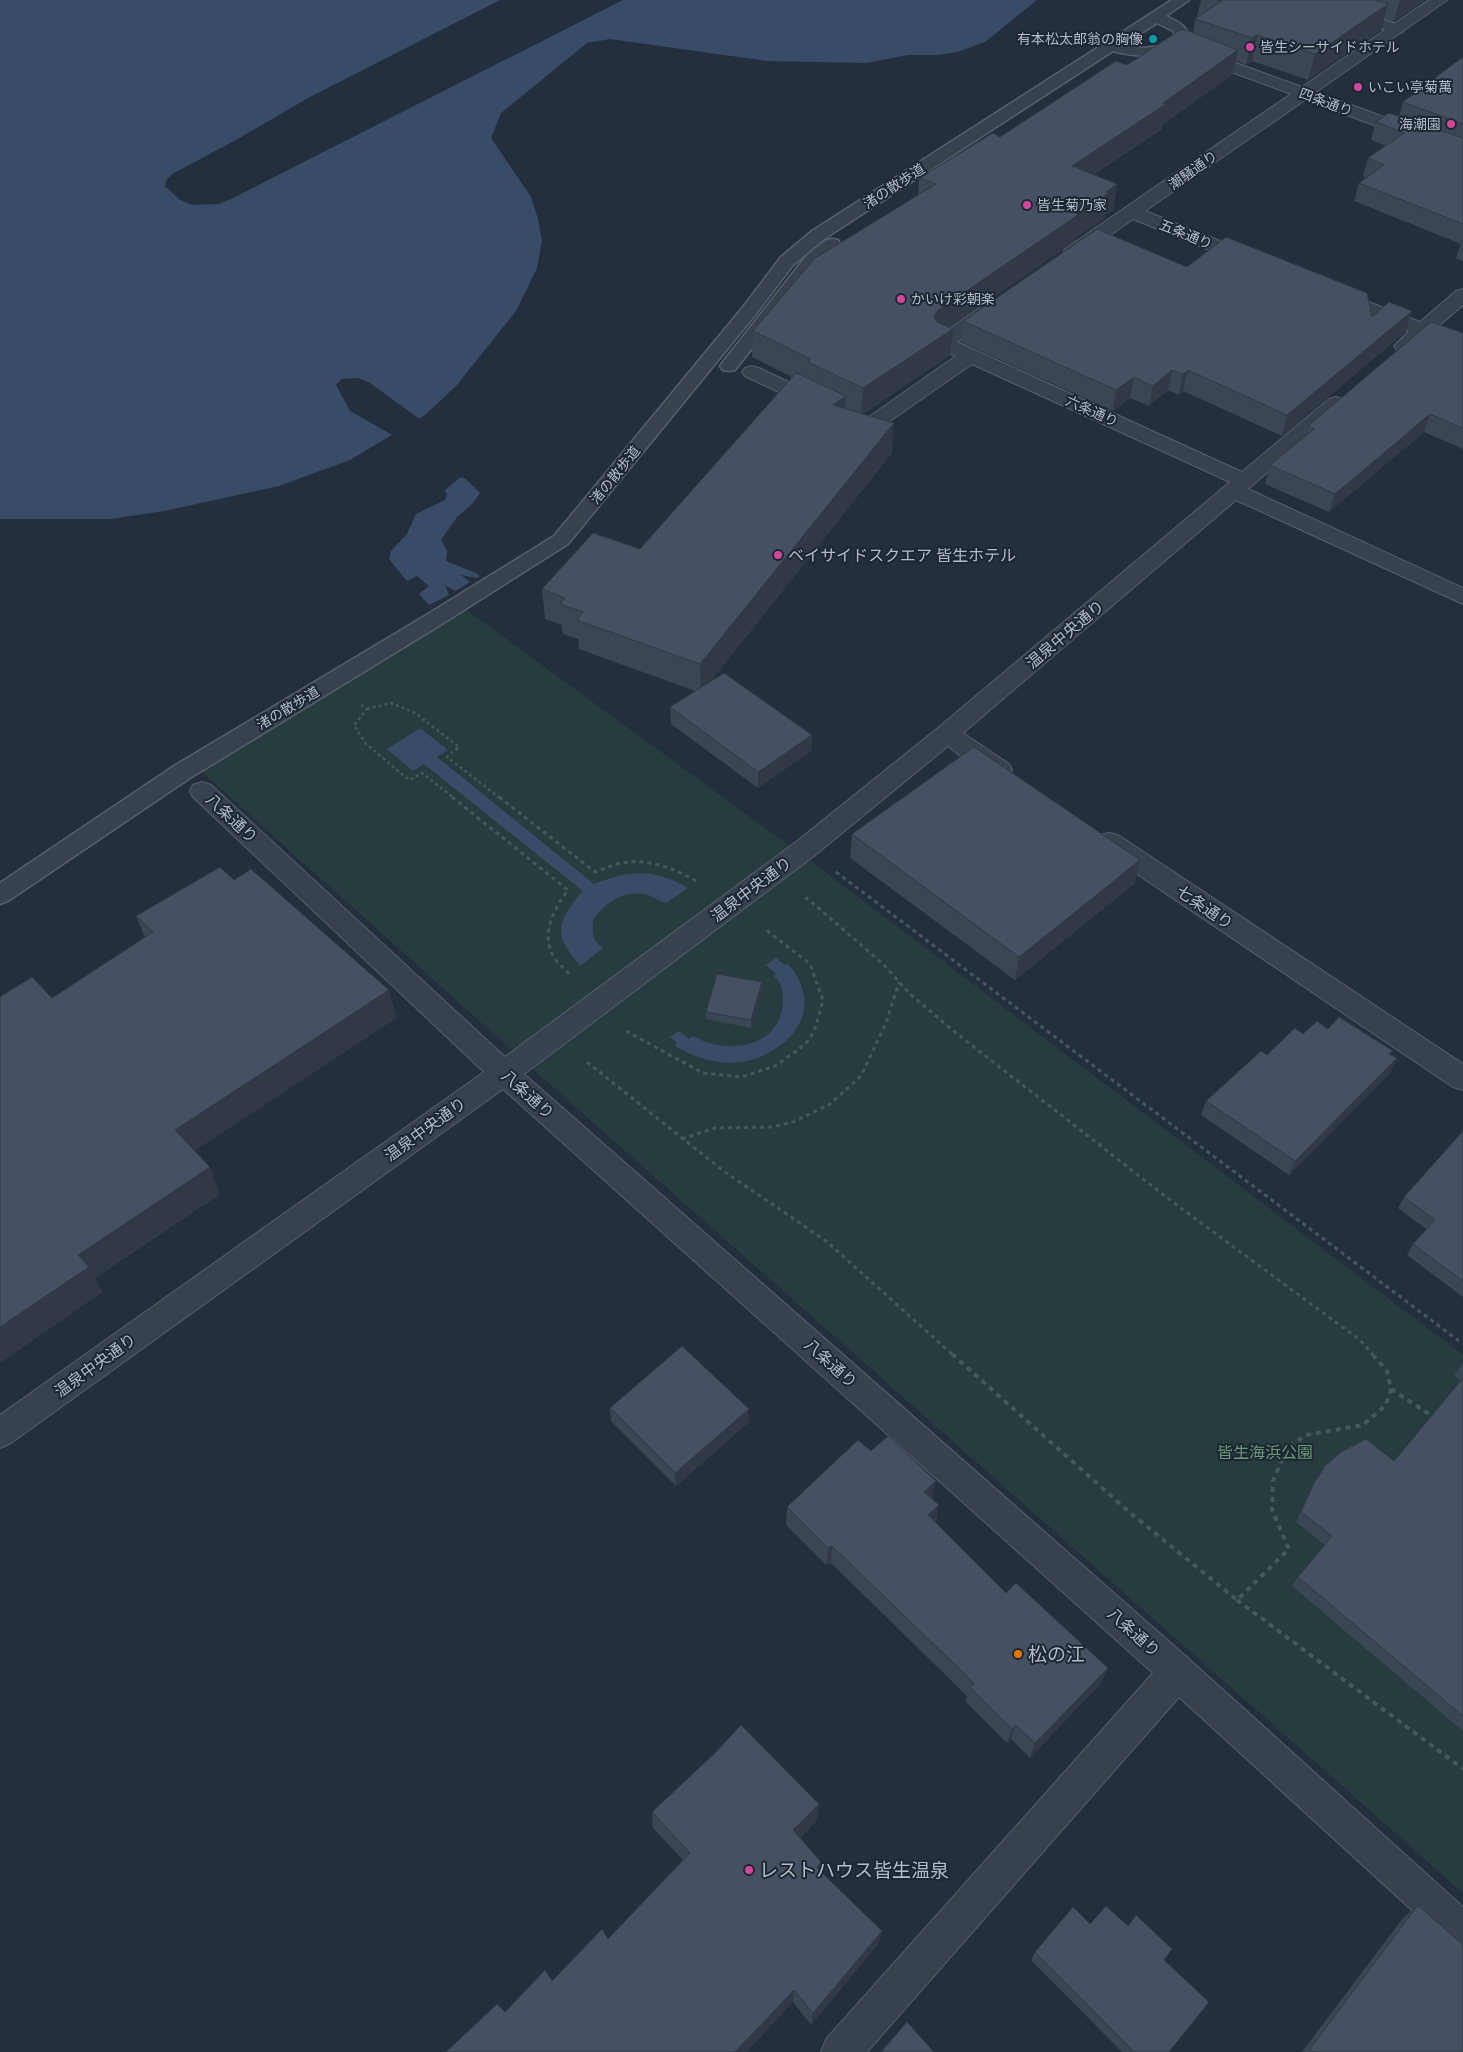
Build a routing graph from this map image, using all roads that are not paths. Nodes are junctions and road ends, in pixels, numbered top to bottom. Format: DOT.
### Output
graph roads {
  1 [pos="1182,0"];
  2 [pos="1311,0"];
  3 [pos="1439,0"];
  4 [pos="1187,14"];
  5 [pos="1156,17"];
  6 [pos="1173,24"];
  7 [pos="1397,29"];
  8 [pos="1111,46"];
  9 [pos="1184,49"];
  10 [pos="1128,52"];
  11 [pos="1304,93"];
  12 [pos="1045,108"];
  13 [pos="1463,152"];
  14 [pos="1132,212"];
  15 [pos="857,229"];
  16 [pos="1060,262"];
  17 [pos="1268,267"];
  18 [pos="1322,290"];
  19 [pos="1011,295"];
  20 [pos="1463,296"];
  21 [pos="1422,330"];
  22 [pos="1463,346"];
  23 [pos="970,356"];
  24 [pos="708,362"];
  25 [pos="1385,362"];
  26 [pos="729,366"];
  27 [pos="752,372"];
  28 [pos="1355,387"];
  29 [pos="1240,486"];
  30 [pos="1463,597"];
  31 [pos="947,734"];
  32 [pos="182,772"];
  33 [pos="1020,784"];
  34 [pos="202,791"];
  35 [pos="1086,827"];
  36 [pos="0,895"];
  37 [pos="504,1073"];
  38 [pos="1463,1079"];
  39 [pos="0,1433"];
  40 [pos="1178,1672"];
  41 [pos="1463,1932"];
  42 [pos="840,2052"];
  1 -- 5 [label="lane, 渚の散歩道"];
  2 -- 7 [label="lane"];
  3 -- 7 [label="street, 潮騒通り"];
  4 -- 6 [label="lane"];
  5 -- 6 [label="lane"];
  5 -- 8 [label="lane, 渚の散歩道"];
  6 -- 9 [label="lane"];
  7 -- 11 [label="street, 潮騒通り"];
  8 -- 10 [label="lane"];
  8 -- 24 [label="lane, 渚の散歩道"];
  9 -- 10 [label="lane"];
  9 -- 11 [label="street, 四条通り"];
  10 -- 12 [label="lane"];
  11 -- 13 [label="street, 四条通り"];
  11 -- 14 [label="street, 潮騒通り"];
  14 -- 16 [label="street, 潮騒通り"];
  14 -- 17 [label="street, 五条通り"];
  15 -- 26 [label="lane"];
  18 -- 21 [label="street"];
  19 -- 23 [label="street, 六条通り"];
  20 -- 21 [label="street"];
  21 -- 22 [label="street"];
  21 -- 25 [label="street"];
  23 -- 27 [label="street"];
  23 -- 29 [label="street, 六条通り"];
  24 -- 26 [label="lane"];
  24 -- 32 [label="lane, 渚の散歩道"];
  26 -- 27 [label="lane"];
  28 -- 29 [label="street, 温泉中央通り"];
  29 -- 30 [label="street, 六条通り"];
  29 -- 31 [label="street, 温泉中央通り"];
  31 -- 33 [label="street"];
  31 -- 37 [label="street, 温泉中央通り"];
  32 -- 34 [label="lane"];
  32 -- 36 [label="lane, 渚の散歩道"];
  34 -- 37 [label="street, 八条通り"];
  35 -- 38 [label="street, 七条通り"];
  37 -- 39 [label="street, 温泉中央通り"];
  37 -- 40 [label="street, 八条通り"];
  40 -- 41 [label="street, 八条通り"];
  40 -- 42 [label="street"];
}
